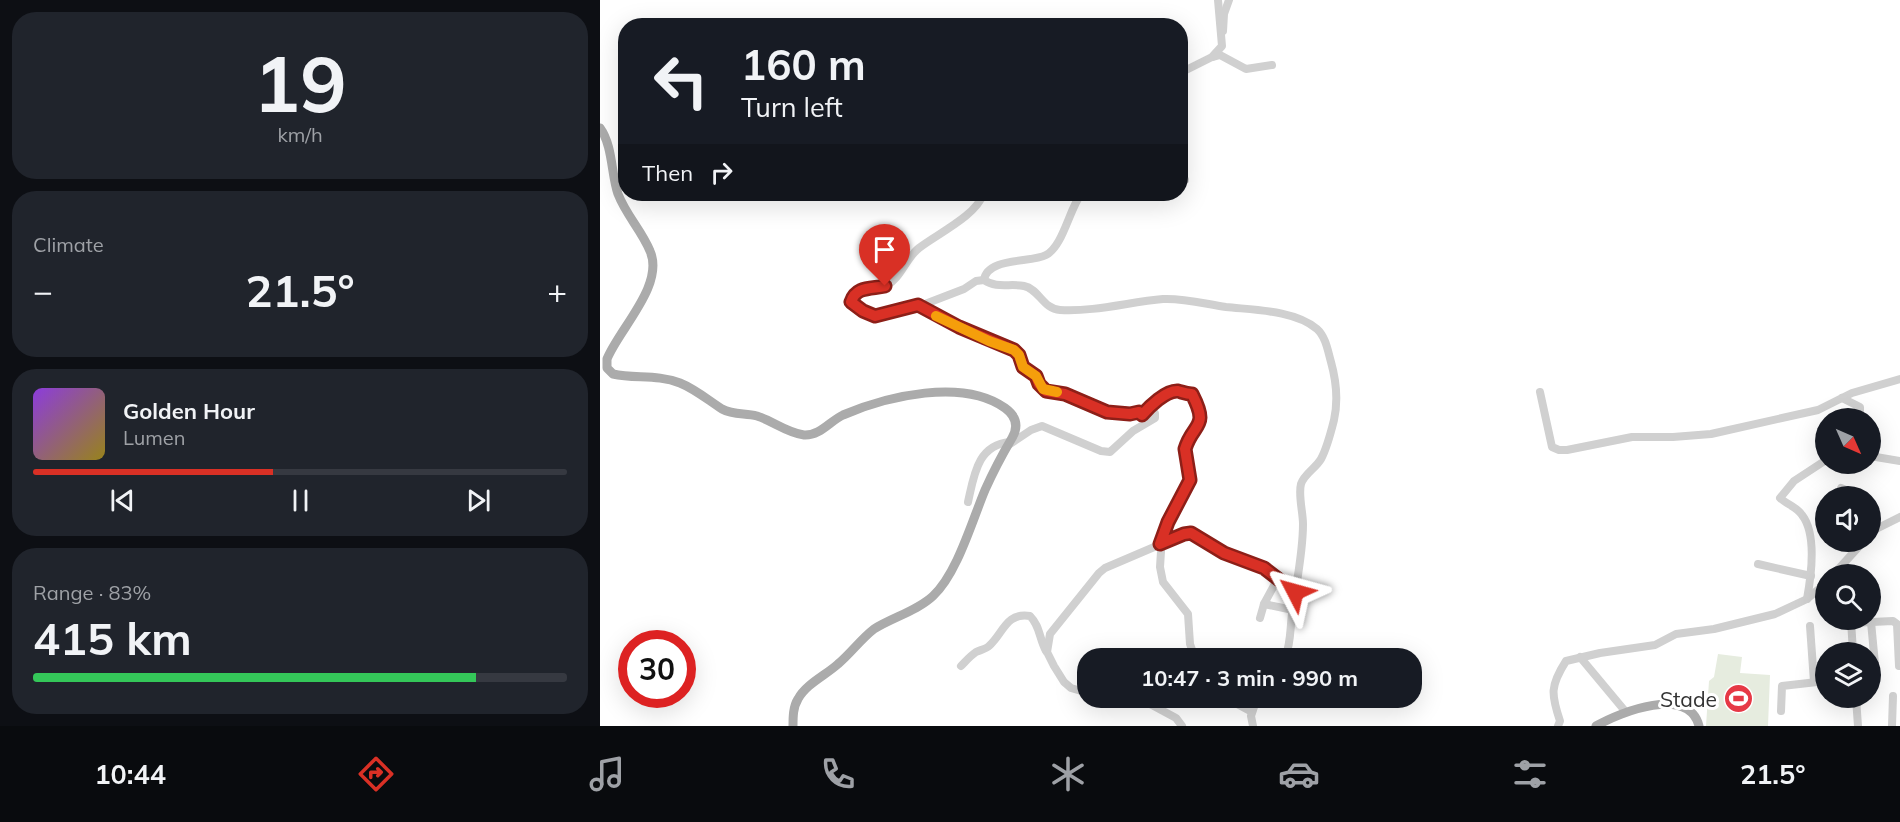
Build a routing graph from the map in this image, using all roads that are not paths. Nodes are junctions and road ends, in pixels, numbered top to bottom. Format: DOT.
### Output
graph roads {
  1 [pos="1218,0"];
  2 [pos="1229,0"];
  3 [pos="1222,37"];
  4 [pos="1212,57"];
  5 [pos="1272,64"];
  6 [pos="1188,69"];
  7 [pos="600,128"];
  8 [pos="618,190"];
  9 [pos="621,201"];
  10 [pos="978,201"];
  11 [pos="1077,201"];
  12 [pos="984,280"];
  13 [pos="918,305"];
  14 [pos="1900,379"];
  15 [pos="1540,392"];
  16 [pos="1842,398"];
  17 [pos="1860,408"];
  18 [pos="1150,409"];
  19 [pos="1009,443"];
  20 [pos="1881,458"];
  21 [pos="1900,461"];
  22 [pos="1815,467"];
  23 [pos="968,502"];
  24 [pos="1900,517"];
  25 [pos="1881,526"];
  26 [pos="1160,544"];
  27 [pos="1855,552"];
  28 [pos="1846,563"];
  29 [pos="1758,564"];
  30 [pos="1811,576"];
  31 [pos="1278,578"];
  32 [pos="1295,592"];
  33 [pos="1815,592"];
  34 [pos="1807,599"];
  35 [pos="1264,604"];
  36 [pos="1293,610"];
  37 [pos="1260,618"];
  38 [pos="1881,622"];
  39 [pos="1809,626"];
  40 [pos="1191,648"];
  41 [pos="1288,648"];
  42 [pos="1047,652"];
  43 [pos="1580,657"];
  44 [pos="961,666"];
  45 [pos="1899,666"];
  46 [pos="1814,682"];
  47 [pos="1077,690"];
  48 [pos="1893,696"];
  49 [pos="1158,708"];
  50 [pos="1245,708"];
  51 [pos="1253,708"];
  52 [pos="1857,708"];
  53 [pos="1625,711"];
  54 [pos="1780,711"];
  55 [pos="1252,712"];
  56 [pos="793,726"];
  57 [pos="1182,726"];
  58 [pos="1253,726"];
  59 [pos="1558,726"];
  60 [pos="1596,726"];
  61 [pos="1699,726"];
  62 [pos="1858,726"];
  63 [pos="1892,726"];
  1 -- 3 [label="street"];
  2 -- 3 [label="street"];
  3 -- 4 [label="street"];
  4 -- 5 [label="street"];
  4 -- 6 [label="street"];
  7 -- 8 [label="main road"];
  9 -- 19 [label="main road"];
  10 -- 13 [label="street"];
  11 -- 12 [label="street"];
  12 -- 13 [label="street"];
  12 -- 32 [label="street"];
  13 -- 18 [label="street"];
  14 -- 16 [label="street"];
  15 -- 16 [label="street"];
  16 -- 17 [label="street"];
  18 -- 19 [label="street"];
  18 -- 26 [label="street"];
  19 -- 23 [label="street"];
  19 -- 56 [label="main road"];
  20 -- 21 [label="street"];
  22 -- 30 [label="street"];
  24 -- 25 [label="street"];
  26 -- 31 [label="street"];
  26 -- 40 [label="street"];
  26 -- 42 [label="street"];
  27 -- 28 [label="street"];
  29 -- 30 [label="street"];
  30 -- 34 [label="street"];
  31 -- 32 [label="street"];
  31 -- 35 [label="street"];
  32 -- 36 [label="street"];
  33 -- 34 [label="street"];
  34 -- 43 [label="street"];
  35 -- 36 [label="street"];
  35 -- 37 [label="street"];
  36 -- 41 [label="street"];
  38 -- 45 [label="street"];
  39 -- 46 [label="street"];
  42 -- 44 [label="street"];
  42 -- 47 [label="street"];
  43 -- 53 [label="street"];
  43 -- 59 [label="street"];
  46 -- 54 [label="street"];
  48 -- 63 [label="street"];
  49 -- 57 [label="street"];
  50 -- 55 [label="street"];
  51 -- 55 [label="street"];
  52 -- 62 [label="street"];
  53 -- 60 [label="main road"];
  53 -- 61 [label="main road"];
  55 -- 58 [label="street"];
}
